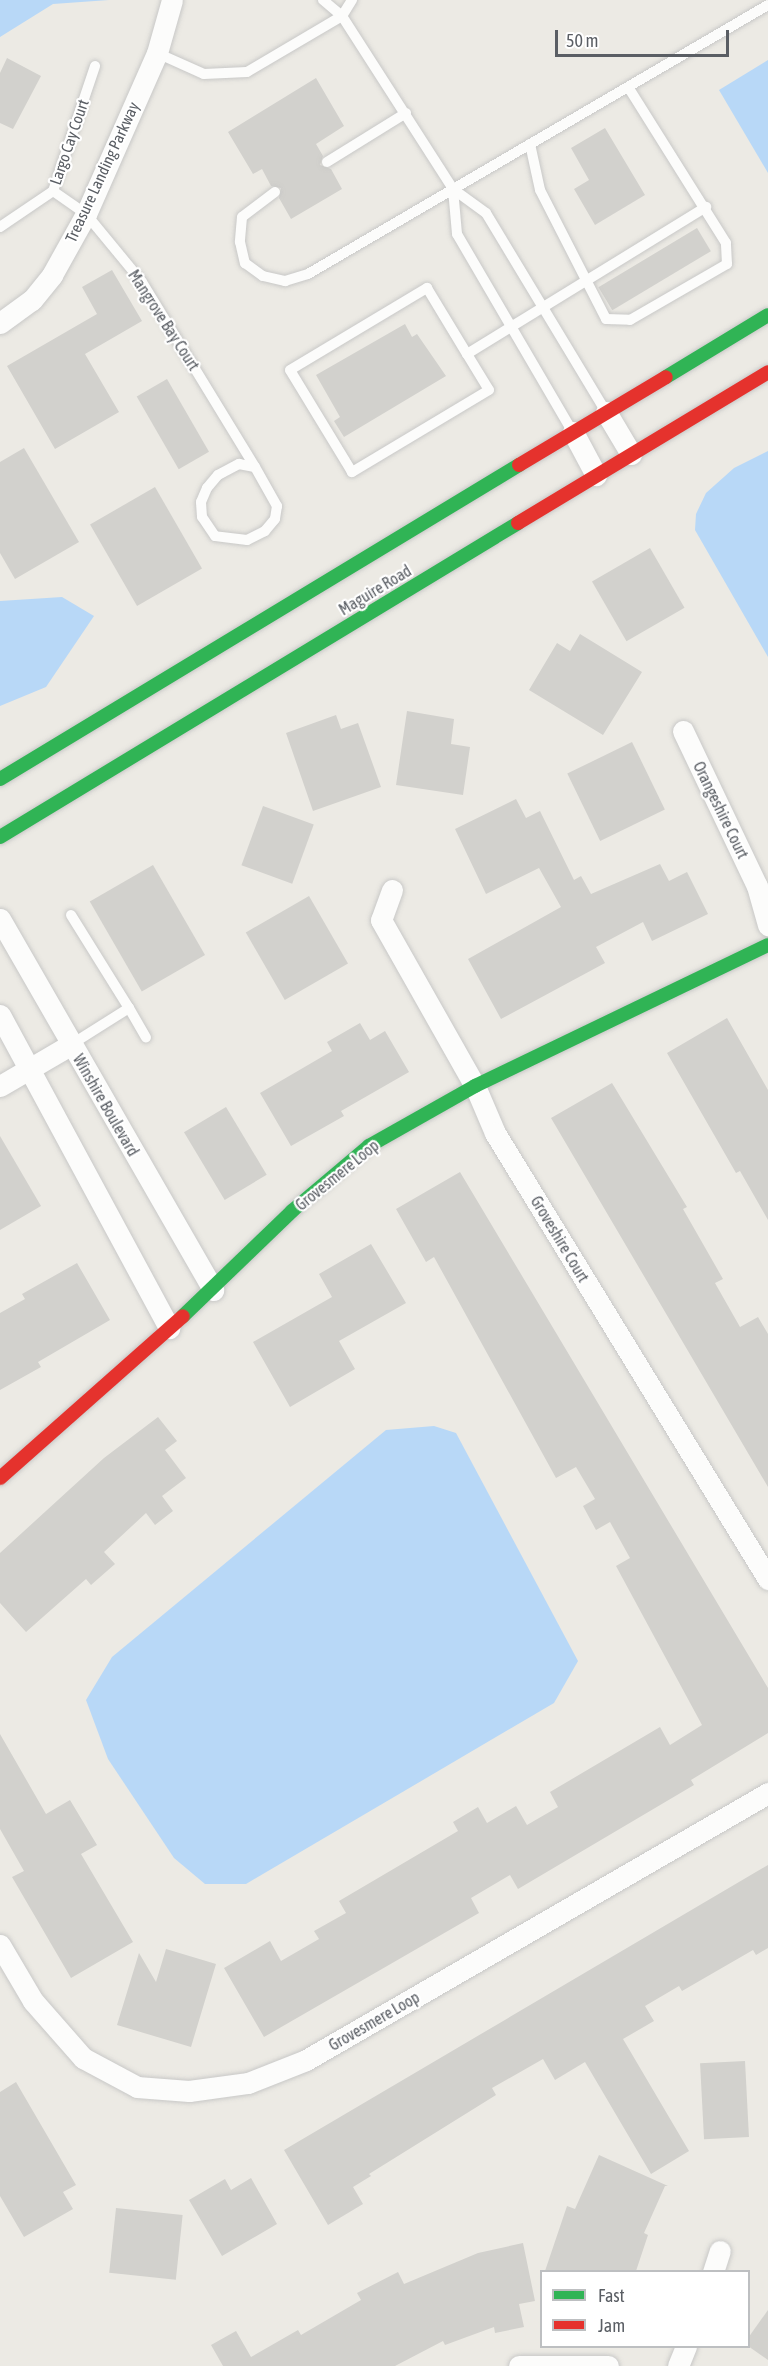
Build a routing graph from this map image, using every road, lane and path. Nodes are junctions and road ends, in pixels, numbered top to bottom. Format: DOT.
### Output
graph roads {
  1 [pos="172,0"];
  2 [pos="323,0"];
  3 [pos="352,0"];
  4 [pos="768,5"];
  5 [pos="342,16"];
  6 [pos="156,53"];
  7 [pos="94,66"];
  8 [pos="628,87"];
  9 [pos="406,112"];
  10 [pos="530,144"];
  11 [pos="327,162"];
  12 [pos="453,189"];
  13 [pos="53,191"];
  14 [pos="275,192"];
  15 [pos="706,207"];
  16 [pos="86,214"];
  17 [pos="0,227"];
  18 [pos="584,280"];
  19 [pos="543,308"];
  20 [pos="768,315"];
  21 [pos="0,323"];
  22 [pos="511,327"];
  23 [pos="467,354"];
  24 [pos="768,372"];
  25 [pos="606,412"];
  26 [pos="573,432"];
  27 [pos="631,454"];
  28 [pos="255,467"];
  29 [pos="596,475"];
  30 [pos="683,731"];
  31 [pos="0,779"];
  32 [pos="0,837"];
  33 [pos="392,890"];
  34 [pos="72,915"];
  35 [pos="0,919"];
  36 [pos="768,925"];
  37 [pos="768,945"];
  38 [pos="129,1008"];
  39 [pos="0,1015"];
  40 [pos="146,1037"];
  41 [pos="72,1044"];
  42 [pos="32,1067"];
  43 [pos="0,1086"];
  44 [pos="475,1086"];
  45 [pos="213,1290"];
  46 [pos="169,1328"];
  47 [pos="0,1478"];
  48 [pos="768,1579"];
  49 [pos="768,1793"];
  50 [pos="0,1945"];
  51 [pos="720,2251"];
  52 [pos="712,2270"];
  53 [pos="685,2348"];
  54 [pos="519,2366"];
  55 [pos="608,2366"];
  56 [pos="678,2366"];
  1 -- 6 [label="street, Treasure Landing Parkway"];
  2 -- 5 [label="lane"];
  3 -- 5 [label="lane"];
  4 -- 8 [label="lane"];
  5 -- 6 [label="lane"];
  5 -- 9 [label="lane"];
  6 -- 16 [label="street, Treasure Landing Parkway"];
  7 -- 13 [label="lane, Largo Cay Court"];
  8 -- 10 [label="lane"];
  8 -- 15 [label="lane"];
  9 -- 11 [label="lane"];
  9 -- 12 [label="lane"];
  10 -- 12 [label="lane"];
  10 -- 18 [label="lane"];
  12 -- 14 [label="lane"];
  12 -- 19 [label="lane"];
  12 -- 22 [label="lane"];
  13 -- 16 [label="lane, Mangrove Bay Court"];
  13 -- 17 [label="lane, Largo Cay Court"];
  15 -- 18 [label="lane"];
  15 -- 18 [label="lane"];
  16 -- 21 [label="street, Treasure Landing Parkway"];
  16 -- 28 [label="lane, Mangrove Bay Court"];
  18 -- 19 [label="lane"];
  19 -- 22 [label="lane"];
  19 -- 25 [label="lane"];
  20 -- 25 [label="main road, Maguire Road"];
  22 -- 23 [label="lane"];
  22 -- 26 [label="lane"];
  23 -- 23 [label="lane"];
  24 -- 27 [label="main road, Maguire Road"];
  25 -- 26 [label="main road, Maguire Road"];
  25 -- 27 [label="street"];
  26 -- 29 [label="street"];
  26 -- 31 [label="main road, Maguire Road"];
  27 -- 29 [label="main road, Maguire Road"];
  28 -- 28 [label="lane, Mangrove Bay Court"];
  29 -- 32 [label="main road, Maguire Road"];
  30 -- 36 [label="street, Orangeshire Court"];
  33 -- 44 [label="street, Groveshire Court"];
  34 -- 38 [label="lane"];
  35 -- 41 [label="street, Winshire Boulevard"];
  37 -- 44 [label="main road, Grovesmere Loop"];
  38 -- 40 [label="lane"];
  38 -- 41 [label="lane"];
  39 -- 42 [label="street"];
  41 -- 42 [label="street"];
  41 -- 45 [label="street, Winshire Boulevard"];
  42 -- 43 [label="street"];
  42 -- 46 [label="street"];
  44 -- 45 [label="main road, Grovesmere Loop"];
  44 -- 48 [label="street, Groveshire Court"];
  45 -- 46 [label="main road, Grovesmere Loop"];
  46 -- 47 [label="main road, Grovesmere Loop"];
  49 -- 50 [label="street, Grovesmere Loop"];
  51 -- 52 [label="street"];
  53 -- 56 [label="street"];
  54 -- 55 [label="street"];
}
